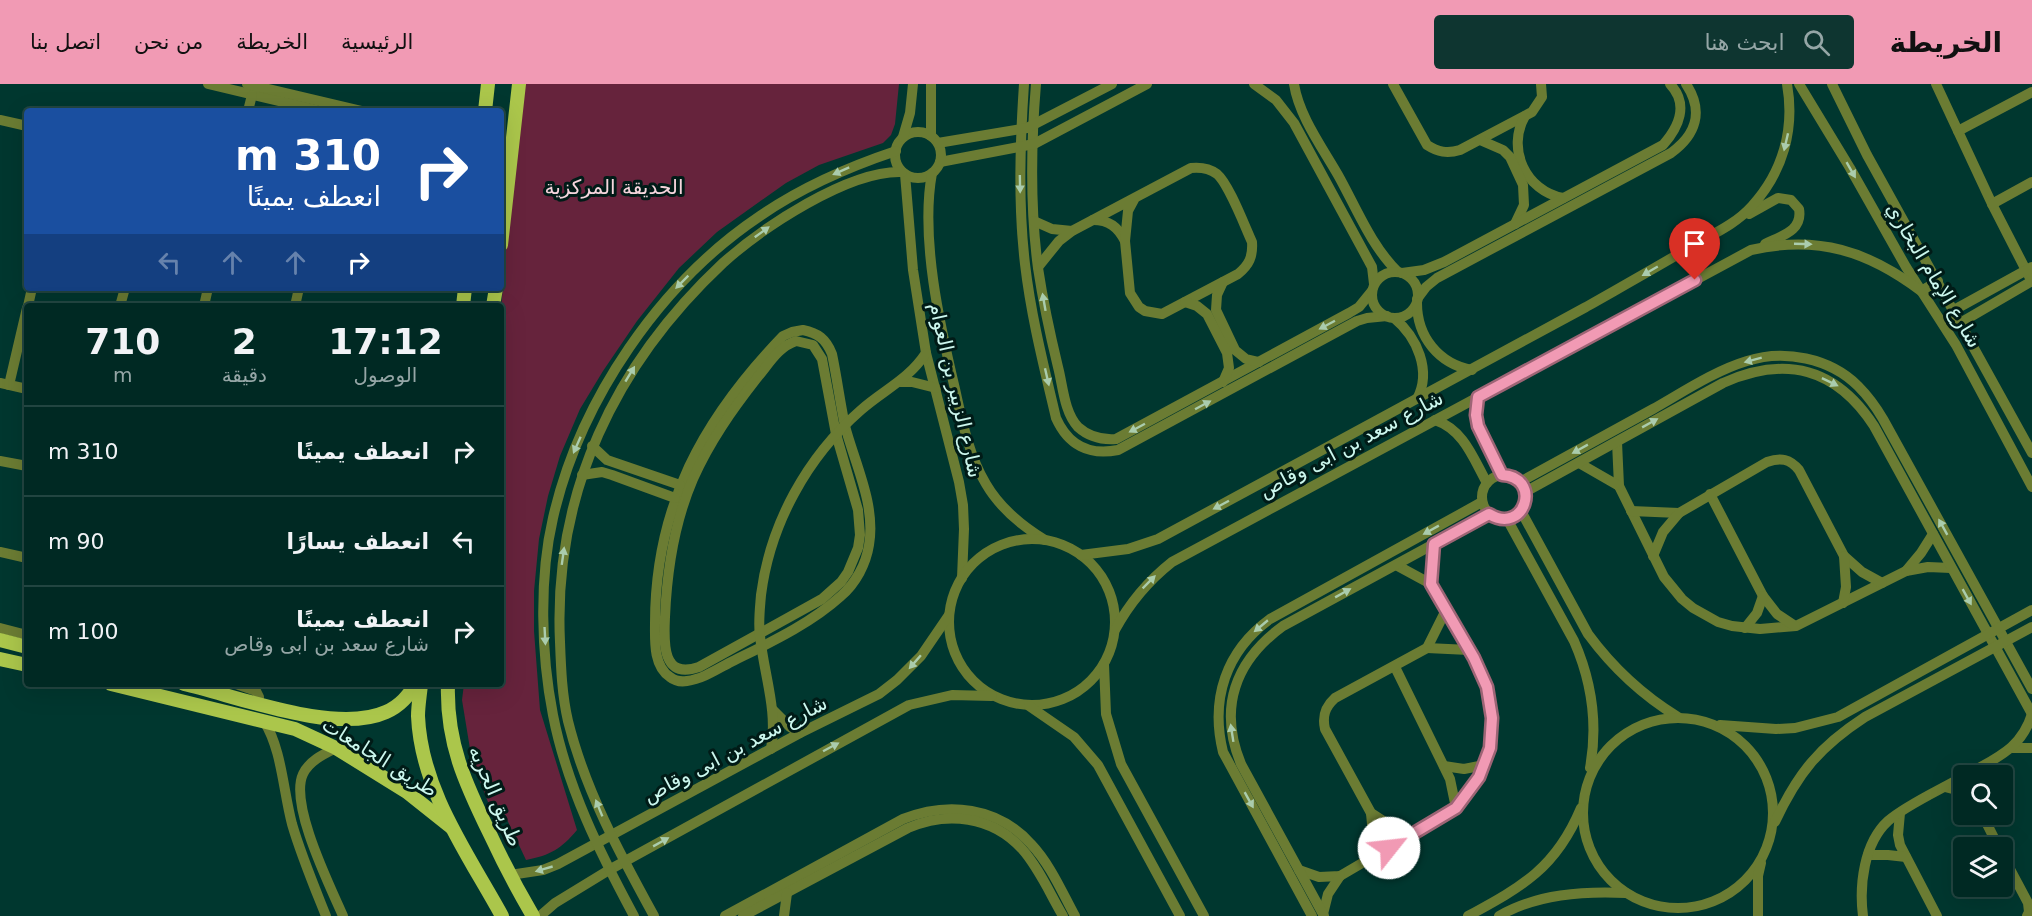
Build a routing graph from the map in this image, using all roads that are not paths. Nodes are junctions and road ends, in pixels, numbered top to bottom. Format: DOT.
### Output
graph roads {
  1 [pos="208,84"];
  2 [pos="247,84"];
  3 [pos="488,84"];
  4 [pos="519,84"];
  5 [pos="913,84"];
  6 [pos="931,84"];
  7 [pos="1024,84"];
  8 [pos="1036,84"];
  9 [pos="1112,84"];
  10 [pos="1147,84"];
  11 [pos="1254,84"];
  12 [pos="1294,84"];
  13 [pos="1393,84"];
  14 [pos="1541,84"];
  15 [pos="1670,84"];
  16 [pos="1686,84"];
  17 [pos="1787,84"];
  18 [pos="1799,84"];
  19 [pos="1832,84"];
  20 [pos="1936,84"];
  21 [pos="2019,84"];
  22 [pos="2028,94"];
  23 [pos="252,95"];
  24 [pos="249,108"];
  25 [pos="308,108"];
  26 [pos="349,108"];
  27 [pos="484,108"];
  28 [pos="1525,116"];
  29 [pos="0,120"];
  30 [pos="24,125"];
  31 [pos="1034,126"];
  32 [pos="1021,130"];
  33 [pos="1958,131"];
  34 [pos="903,137"];
  35 [pos="934,139"];
  36 [pos="1480,140"];
  37 [pos="1034,144"];
  38 [pos="1020,148"];
  39 [pos="896,151"];
  40 [pos="940,162"];
  41 [pos="1520,169"];
  42 [pos="904,173"];
  43 [pos="932,174"];
  44 [pos="2032,182"];
  45 [pos="1135,198"];
  46 [pos="1563,198"];
  47 [pos="1992,204"];
  48 [pos="504,218"];
  49 [pos="1093,220"];
  50 [pos="1034,221"];
  51 [pos="1735,222"];
  52 [pos="1515,224"];
  53 [pos="1072,231"];
  54 [pos="1125,241"];
  55 [pos="1751,250"];
  56 [pos="1038,267"];
  57 [pos="2029,269"];
  58 [pos="1400,272"];
  59 [pos="1224,281"];
  60 [pos="1938,281"];
  61 [pos="2032,282"];
  62 [pos="1373,287"];
  63 [pos="1922,291"];
  64 [pos="1417,300"];
  65 [pos="1185,302"];
  66 [pos="1954,310"];
  67 [pos="1390,317"];
  68 [pos="24,319"];
  69 [pos="1960,323"];
  70 [pos="1222,333"];
  71 [pos="926,353"];
  72 [pos="1259,362"];
  73 [pos="1472,370"];
  74 [pos="1223,381"];
  75 [pos="900,382"];
  76 [pos="4,384"];
  77 [pos="24,388"];
  78 [pos="936,388"];
  79 [pos="1478,397"];
  80 [pos="1416,400"];
  81 [pos="728,408"];
  82 [pos="1174,414"];
  83 [pos="1435,420"];
  84 [pos="845,425"];
  85 [pos="836,434"];
  86 [pos="1617,442"];
  87 [pos="592,446"];
  88 [pos="2032,453"];
  89 [pos="0,461"];
  90 [pos="1579,463"];
  91 [pos="24,465"];
  92 [pos="582,475"];
  93 [pos="1502,475"];
  94 [pos="1520,482"];
  95 [pos="1487,483"];
  96 [pos="680,486"];
  97 [pos="1619,486"];
  98 [pos="2032,487"];
  99 [pos="1526,492"];
  100 [pos="1710,494"];
  101 [pos="675,498"];
  102 [pos="1482,502"];
  103 [pos="1521,511"];
  104 [pos="1631,511"];
  105 [pos="1679,513"];
  106 [pos="1489,514"];
  107 [pos="1507,519"];
  108 [pos="1932,534"];
  109 [pos="1045,540"];
  110 [pos="1434,544"];
  111 [pos="0,552"];
  112 [pos="1081,555"];
  113 [pos="1653,556"];
  114 [pos="1844,556"];
  115 [pos="24,557"];
  116 [pos="1396,564"];
  117 [pos="1951,568"];
  118 [pos="1906,571"];
  119 [pos="962,578"];
  120 [pos="1882,583"];
  121 [pos="1431,584"];
  122 [pos="1763,596"];
  123 [pos="1843,603"];
  124 [pos="660,605"];
  125 [pos="1446,610"];
  126 [pos="2032,610"];
  127 [pos="949,615"];
  128 [pos="1796,627"];
  129 [pos="2032,627"];
  130 [pos="0,628"];
  131 [pos="1745,628"];
  132 [pos="1998,628"];
  133 [pos="1115,630"];
  134 [pos="24,634"];
  135 [pos="1988,634"];
  136 [pos="759,635"];
  137 [pos="0,640"];
  138 [pos="2006,641"];
  139 [pos="24,646"];
  140 [pos="762,647"];
  141 [pos="1995,647"];
  142 [pos="1426,648"];
  143 [pos="1469,650"];
  144 [pos="0,659"];
  145 [pos="24,664"];
  146 [pos="1104,664"];
  147 [pos="1395,667"];
  148 [pos="123,687"];
  149 [pos="195,687"];
  150 [pos="245,687"];
  151 [pos="414,687"];
  152 [pos="421,687"];
  153 [pos="448,687"];
  154 [pos="2032,689"];
  155 [pos="992,696"];
  156 [pos="258,704"];
  157 [pos="1029,706"];
  158 [pos="773,710"];
  159 [pos="2032,714"];
  160 [pos="1678,717"];
  161 [pos="259,720"];
  162 [pos="1716,725"];
  163 [pos="800,733"];
  164 [pos="336,748"];
  165 [pos="2012,748"];
  166 [pos="2032,748"];
  167 [pos="771,749"];
  168 [pos="1984,764"];
  169 [pos="1484,765"];
  170 [pos="1444,766"];
  171 [pos="1588,782"];
  172 [pos="1953,782"];
  173 [pos="1944,787"];
  174 [pos="1953,788"];
  175 [pos="1583,802"];
  176 [pos="1456,808"];
  177 [pos="1371,813"];
  178 [pos="1900,813"];
  179 [pos="451,827"];
  180 [pos="1772,828"];
  181 [pos="611,837"];
  182 [pos="1408,837"];
  183 [pos="313,843"];
  184 [pos="597,845"];
  185 [pos="300,848"];
  186 [pos="1868,855"];
  187 [pos="1762,857"];
  188 [pos="1906,857"];
  189 [pos="1371,858"];
  190 [pos="624,862"];
  191 [pos="609,870"];
  192 [pos="1299,870"];
  193 [pos="818,871"];
  194 [pos="510,875"];
  195 [pos="2013,875"];
  196 [pos="1340,876"];
  197 [pos="787,893"];
  198 [pos="1627,893"];
  199 [pos="1671,907"];
  200 [pos="1320,915"];
  201 [pos="326,916"];
  202 [pos="344,916"];
  203 [pos="502,916"];
  204 [pos="532,916"];
  205 [pos="540,916"];
  206 [pos="634,916"];
  207 [pos="654,916"];
  208 [pos="725,916"];
  209 [pos="747,916"];
  210 [pos="784,916"];
  211 [pos="1063,916"];
  212 [pos="1075,916"];
  213 [pos="1180,916"];
  214 [pos="1204,916"];
  215 [pos="1468,916"];
  216 [pos="1499,916"];
  217 [pos="1686,916"];
  218 [pos="1758,916"];
  219 [pos="1863,916"];
  220 [pos="1937,916"];
  221 [pos="2027,916"];
  1 -- 23 [label="street"];
  2 -- 26 [label="street"];
  3 -- 27 [label="main road"];
  4 -- 48 [label="main road"];
  5 -- 34 [label="street"];
  6 -- 35 [label="street"];
  7 -- 32 [label="street"];
  8 -- 31 [label="street"];
  9 -- 31 [label="street"];
  10 -- 37 [label="street"];
  11 -- 62 [label="street"];
  12 -- 58 [label="street"];
  13 -- 36 [label="street"];
  14 -- 28 [label="street"];
  15 -- 46 [label="street"];
  16 -- 64 [label="street"];
  17 -- 51 [label="street, شارع سعد بن ابى وقاص, one-way"];
  18 -- 63 [label="street, شارع الإمام البخاري, one-way"];
  19 -- 60 [label="street, شارع الإمام البخاري"];
  20 -- 33 [label="street"];
  21 -- 22 [label="street"];
  22 -- 33 [label="street"];
  23 -- 24 [label="street"];
  23 -- 25 [label="street"];
  28 -- 36 [label="street"];
  28 -- 41 [label="street"];
  29 -- 30 [label="street"];
  31 -- 32 [label="street"];
  31 -- 37 [label="street"];
  32 -- 35 [label="street"];
  32 -- 38 [label="street"];
  33 -- 47 [label="street"];
  34 -- 35 [label="street"];
  34 -- 39 [label="street"];
  35 -- 40 [label="street"];
  36 -- 41 [label="street"];
  37 -- 38 [label="street"];
  37 -- 50 [label="street"];
  38 -- 40 [label="street"];
  38 -- 82 [label="street, one-way"];
  39 -- 42 [label="street"];
  39 -- 184 [label="street, one-way"];
  40 -- 43 [label="street"];
  41 -- 46 [label="street"];
  41 -- 52 [label="street"];
  42 -- 43 [label="street"];
  42 -- 71 [label="street, شارع الزبير بن العوام"];
  87 -- 42 [label="street, one-way"];
  43 -- 109 [label="street, شارع الزبير بن العوام"];
  44 -- 47 [label="street"];
  45 -- 49 [label="street"];
  45 -- 54 [label="street"];
  45 -- 59 [label="street"];
  46 -- 52 [label="street"];
  47 -- 57 [label="street"];
  49 -- 53 [label="street"];
  49 -- 54 [label="street"];
  50 -- 53 [label="street"];
  50 -- 56 [label="street"];
  51 -- 55 [label="street"];
  51 -- 73 [label="street, شارع سعد بن ابى وقاص, one-way"];
  52 -- 58 [label="street"];
  53 -- 56 [label="street"];
  54 -- 65 [label="street"];
  55 -- 63 [label="street, شارع سعد بن ابى وقاص, one-way"];
  55 -- 79 [label="street, شارع سعد بن ابى وقاص"];
  82 -- 56 [label="street, one-way"];
  57 -- 61 [label="street"];
  57 -- 66 [label="street"];
  58 -- 62 [label="street"];
  58 -- 64 [label="street"];
  59 -- 65 [label="street"];
  59 -- 70 [label="street"];
  60 -- 63 [label="street"];
  60 -- 66 [label="street, شارع الإمام البخاري"];
  61 -- 69 [label="street"];
  62 -- 67 [label="street"];
  62 -- 72 [label="street, one-way"];
  63 -- 98 [label="street, شارع الإمام البخاري"];
  64 -- 67 [label="street"];
  64 -- 73 [label="street"];
  65 -- 70 [label="street"];
  66 -- 69 [label="street, شارع الإمام البخاري"];
  67 -- 80 [label="street"];
  82 -- 67 [label="street, one-way"];
  68 -- 76 [label="street"];
  69 -- 88 [label="street, شارع الإمام البخاري"];
  70 -- 72 [label="street"];
  70 -- 74 [label="street"];
  71 -- 75 [label="street"];
  71 -- 78 [label="street, شارع الزبير بن العوام"];
  72 -- 74 [label="street"];
  73 -- 80 [label="street, شارع سعد بن ابى وقاص"];
  74 -- 82 [label="street"];
  75 -- 78 [label="street"];
  75 -- 84 [label="street"];
  76 -- 77 [label="street"];
  78 -- 119 [label="street, شارع الزبير بن العوام"];
  79 -- 83 [label="street, شارع سعد بن ابى وقاص"];
  79 -- 93 [label="street"];
  80 -- 112 [label="street, شارع سعد بن ابى وقاص, one-way"];
  81 -- 84 [label="street"];
  81 -- 85 [label="street"];
  81 -- 96 [label="street"];
  81 -- 124 [label="street"];
  83 -- 95 [label="street"];
  133 -- 83 [label="street, شارع سعد بن ابى وقاص, one-way"];
  84 -- 85 [label="street"];
  84 -- 140 [label="street"];
  85 -- 136 [label="street"];
  85 -- 136 [label="street"];
  86 -- 90 [label="street"];
  86 -- 97 [label="street"];
  86 -- 108 [label="street, one-way"];
  87 -- 92 [label="street"];
  87 -- 96 [label="street"];
  89 -- 91 [label="street"];
  90 -- 97 [label="street"];
  90 -- 99 [label="street"];
  92 -- 101 [label="street"];
  181 -- 92 [label="street, one-way"];
  93 -- 94 [label="street"];
  93 -- 95 [label="street"];
  94 -- 99 [label="street"];
  132 -- 94 [label="street, one-way"];
  95 -- 102 [label="street"];
  96 -- 101 [label="street"];
  97 -- 104 [label="street"];
  99 -- 103 [label="street"];
  100 -- 105 [label="street"];
  100 -- 114 [label="street"];
  100 -- 122 [label="street"];
  101 -- 124 [label="street"];
  102 -- 106 [label="street"];
  102 -- 200 [label="street, one-way"];
  103 -- 107 [label="street"];
  103 -- 160 [label="street"];
  104 -- 105 [label="street"];
  104 -- 113 [label="street"];
  105 -- 113 [label="street"];
  106 -- 107 [label="street"];
  106 -- 110 [label="street"];
  107 -- 171 [label="street"];
  108 -- 117 [label="street"];
  108 -- 118 [label="street"];
  109 -- 112 [label="street"];
  109 -- 119 [label="street"];
  110 -- 116 [label="street"];
  110 -- 121 [label="street"];
  111 -- 115 [label="street"];
  112 -- 133 [label="street"];
  113 -- 131 [label="street"];
  114 -- 120 [label="street"];
  114 -- 123 [label="street"];
  116 -- 121 [label="street"];
  192 -- 116 [label="street, one-way"];
  117 -- 118 [label="street"];
  117 -- 135 [label="street, one-way"];
  118 -- 120 [label="street"];
  119 -- 127 [label="street"];
  120 -- 123 [label="street"];
  121 -- 125 [label="street"];
  122 -- 128 [label="street"];
  122 -- 131 [label="street"];
  123 -- 128 [label="street"];
  124 -- 136 [label="street"];
  124 -- 140 [label="street"];
  125 -- 142 [label="street"];
  125 -- 143 [label="street"];
  126 -- 132 [label="street"];
  127 -- 155 [label="street"];
  127 -- 163 [label="street, شارع سعد بن ابى وقاص, one-way"];
  128 -- 131 [label="street"];
  129 -- 138 [label="street"];
  130 -- 134 [label="street"];
  132 -- 135 [label="street"];
  132 -- 138 [label="street"];
  133 -- 146 [label="street"];
  135 -- 141 [label="street"];
  135 -- 162 [label="street"];
  136 -- 140 [label="street"];
  137 -- 139 [label="main road"];
  138 -- 141 [label="street"];
  138 -- 154 [label="street"];
  140 -- 158 [label="street"];
  141 -- 159 [label="street"];
  141 -- 180 [label="street"];
  142 -- 143 [label="street"];
  142 -- 147 [label="street"];
  143 -- 169 [label="street"];
  144 -- 145 [label="main road"];
  146 -- 157 [label="street"];
  146 -- 214 [label="street"];
  147 -- 170 [label="street"];
  147 -- 177 [label="street"];
  148 -- 161 [label="main road, طريق الجامعات"];
  149 -- 156 [label="main road, طريق الجامعات"];
  150 -- 156 [label="street"];
  151 -- 156 [label="main road, طريق الجامعات"];
  152 -- 179 [label="main road"];
  153 -- 194 [label="main road, طريق الحريه"];
  155 -- 157 [label="street"];
  190 -- 155 [label="street, one-way"];
  156 -- 161 [label="main road"];
  157 -- 213 [label="street"];
  158 -- 163 [label="street"];
  158 -- 167 [label="street"];
  159 -- 165 [label="street"];
  160 -- 162 [label="street"];
  160 -- 171 [label="street"];
  161 -- 164 [label="main road, طريق الجامعات"];
  161 -- 185 [label="street"];
  162 -- 180 [label="street"];
  163 -- 167 [label="street, شارع سعد بن ابى وقاص"];
  164 -- 179 [label="main road, طريق الجامعات"];
  164 -- 183 [label="street"];
  165 -- 166 [label="street"];
  165 -- 168 [label="street"];
  167 -- 181 [label="street, شارع سعد بن ابى وقاص"];
  169 -- 170 [label="street"];
  169 -- 176 [label="street"];
  170 -- 176 [label="street"];
  171 -- 175 [label="street"];
  172 -- 173 [label="street"];
  173 -- 174 [label="street"];
  173 -- 178 [label="street"];
  175 -- 198 [label="street"];
  175 -- 215 [label="street"];
  176 -- 182 [label="street"];
  177 -- 182 [label="street"];
  177 -- 189 [label="street"];
  178 -- 186 [label="street"];
  178 -- 188 [label="street"];
  179 -- 203 [label="main road"];
  180 -- 187 [label="street"];
  181 -- 184 [label="street, شارع سعد بن ابى وقاص"];
  181 -- 190 [label="street"];
  182 -- 189 [label="street"];
  183 -- 185 [label="street"];
  183 -- 202 [label="street"];
  184 -- 191 [label="street"];
  184 -- 194 [label="street, شارع سعد بن ابى وقاص, one-way"];
  185 -- 201 [label="street"];
  186 -- 188 [label="street"];
  186 -- 219 [label="street"];
  187 -- 199 [label="street"];
  187 -- 218 [label="street"];
  188 -- 220 [label="street"];
  189 -- 196 [label="street"];
  190 -- 191 [label="street"];
  190 -- 207 [label="street"];
  191 -- 205 [label="street"];
  191 -- 206 [label="street"];
  192 -- 196 [label="street"];
  192 -- 200 [label="street"];
  193 -- 197 [label="street"];
  193 -- 208 [label="street"];
  193 -- 211 [label="street"];
  193 -- 212 [label="street"];
  194 -- 204 [label="main road, طريق الحريه"];
  195 -- 221 [label="street"];
  196 -- 200 [label="street"];
  197 -- 209 [label="street"];
  197 -- 210 [label="street"];
  198 -- 199 [label="street"];
  198 -- 216 [label="street"];
  199 -- 217 [label="street"];
}
